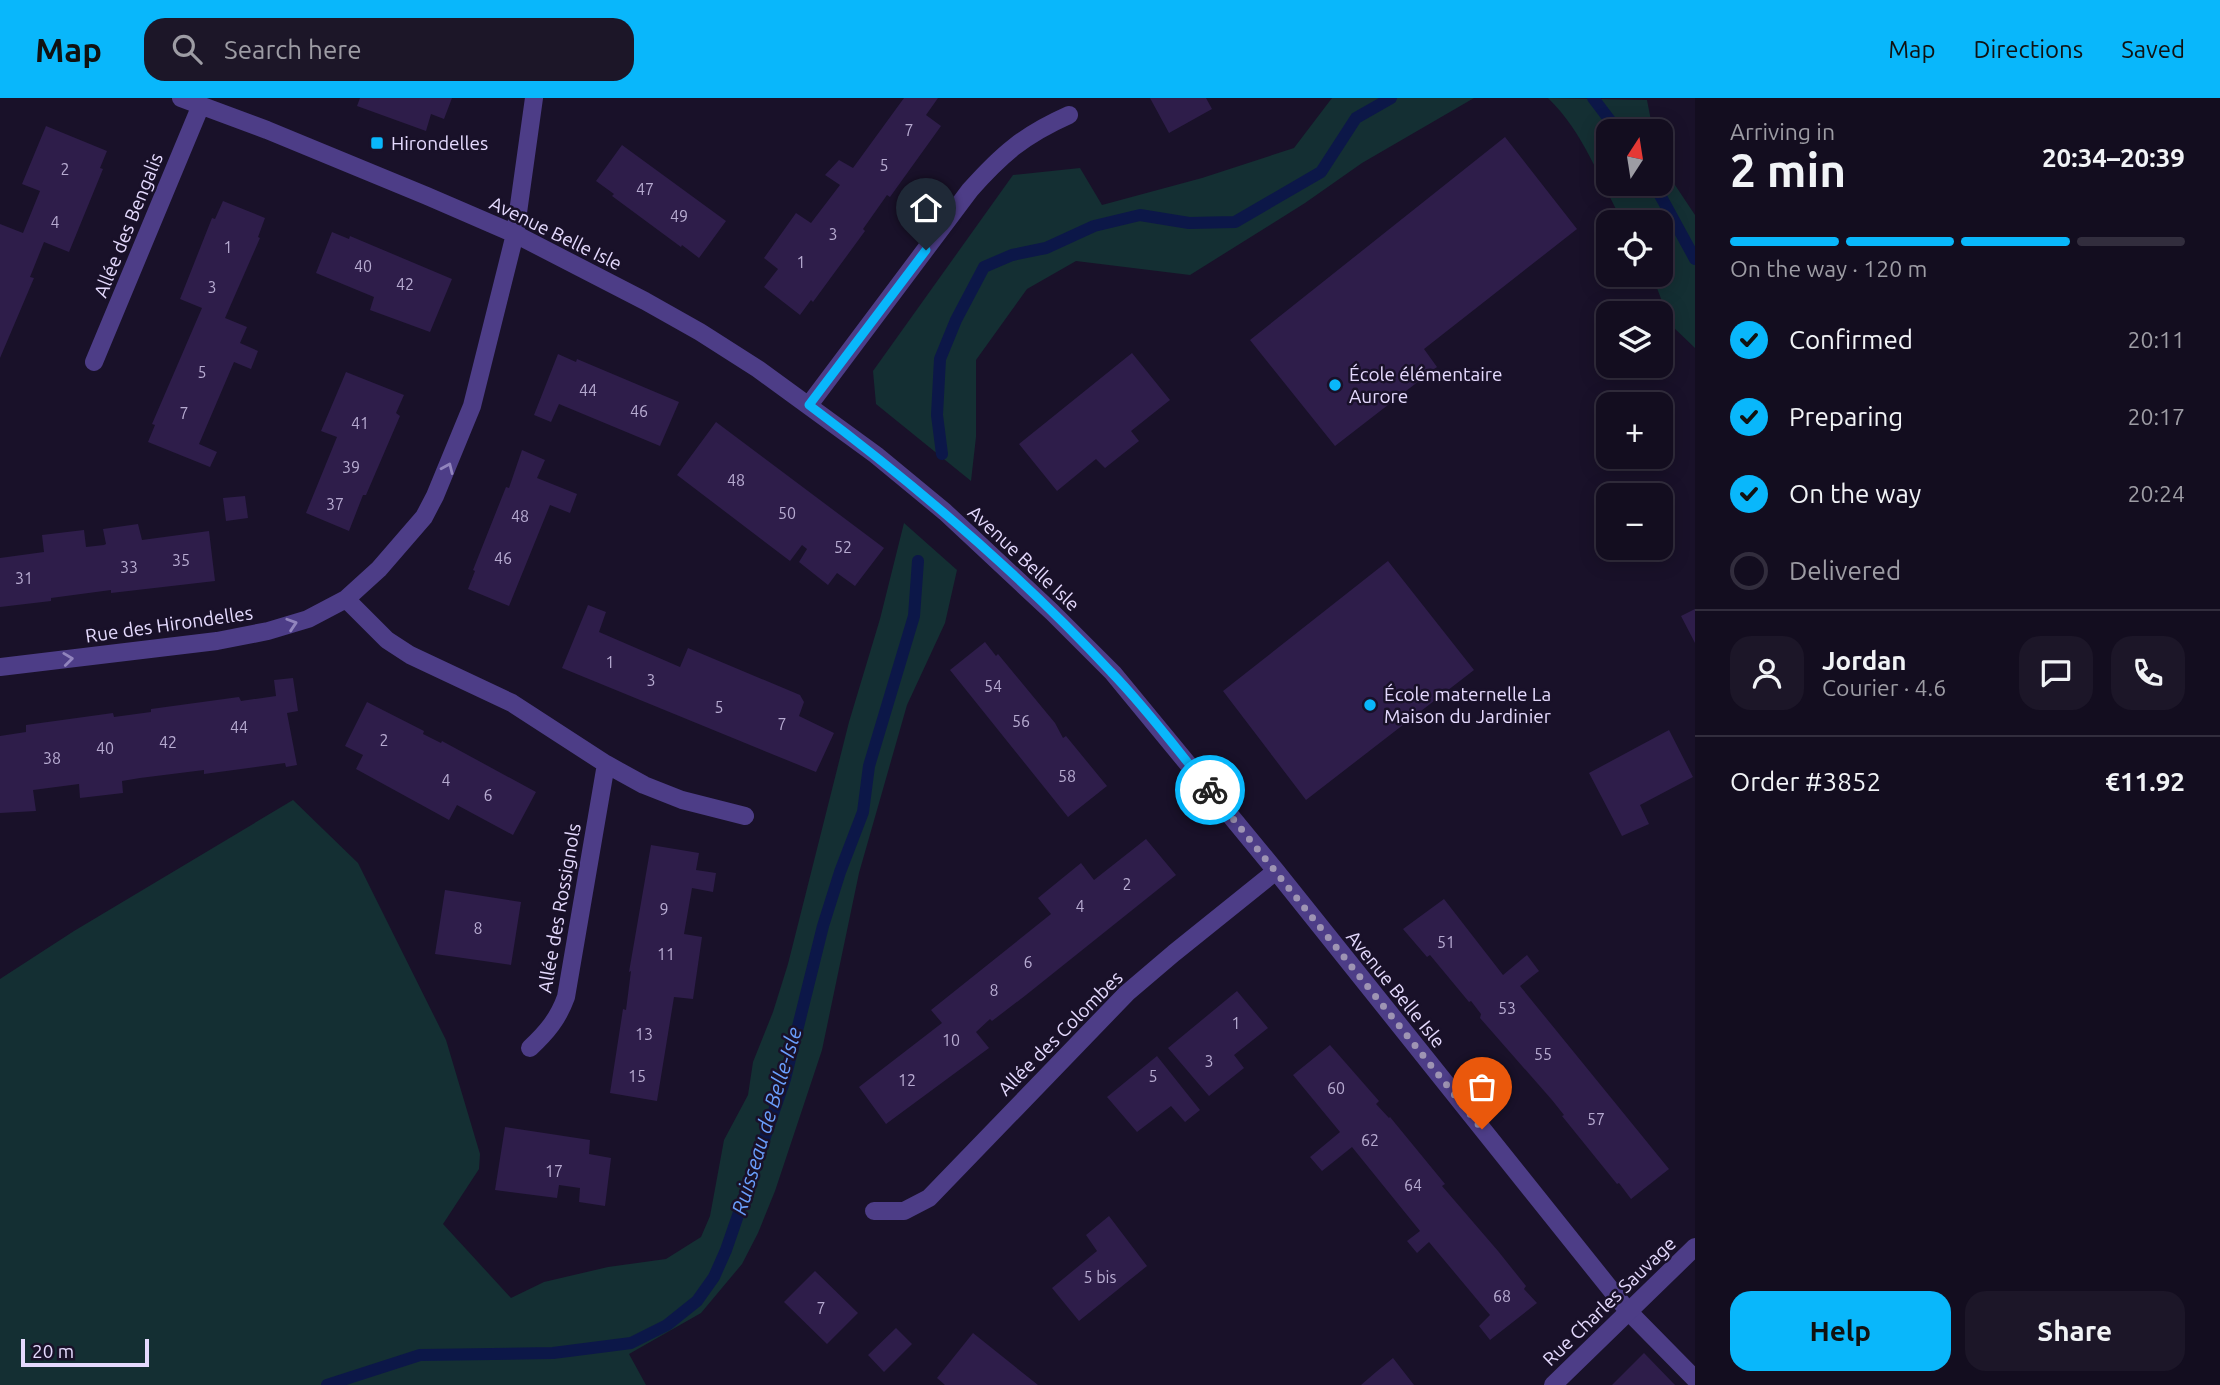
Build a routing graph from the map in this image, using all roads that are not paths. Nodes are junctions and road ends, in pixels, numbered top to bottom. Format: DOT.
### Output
graph roads {
  1 [pos="181,98"];
  2 [pos="534,98"];
  3 [pos="201,104"];
  4 [pos="1069,115"];
  5 [pos="514,234"];
  6 [pos="94,362"];
  7 [pos="809,405"];
  8 [pos="346,599"];
  9 [pos="0,667"];
  10 [pos="606,764"];
  11 [pos="745,816"];
  12 [pos="1276,872"];
  13 [pos="530,1048"];
  14 [pos="874,1211"];
  15 [pos="1695,1247"];
  16 [pos="1628,1311"];
  17 [pos="1695,1379"];
  18 [pos="1553,1385"];
  1 -- 3 [label="street, Avenue Belle Isle"];
  2 -- 5 [label="street, Rue des Hirondelles"];
  3 -- 5 [label="street, Avenue Belle Isle"];
  3 -- 6 [label="street, Allée des Bengalis"];
  4 -- 7 [label="street"];
  5 -- 7 [label="street, Avenue Belle Isle"];
  8 -- 5 [label="street, Rue des Hirondelles, one-way"];
  7 -- 12 [label="street, Avenue Belle Isle"];
  9 -- 8 [label="street, Rue des Hirondelles, one-way"];
  8 -- 10 [label="street"];
  10 -- 11 [label="street"];
  10 -- 13 [label="street, Allée des Rossignols"];
  12 -- 14 [label="street, Allée des Colombes"];
  12 -- 16 [label="street, Avenue Belle Isle"];
  15 -- 16 [label="street, Rue Charles Sauvage"];
  16 -- 17 [label="street, Avenue Belle Isle"];
  16 -- 18 [label="street, Rue Charles Sauvage"];
}
